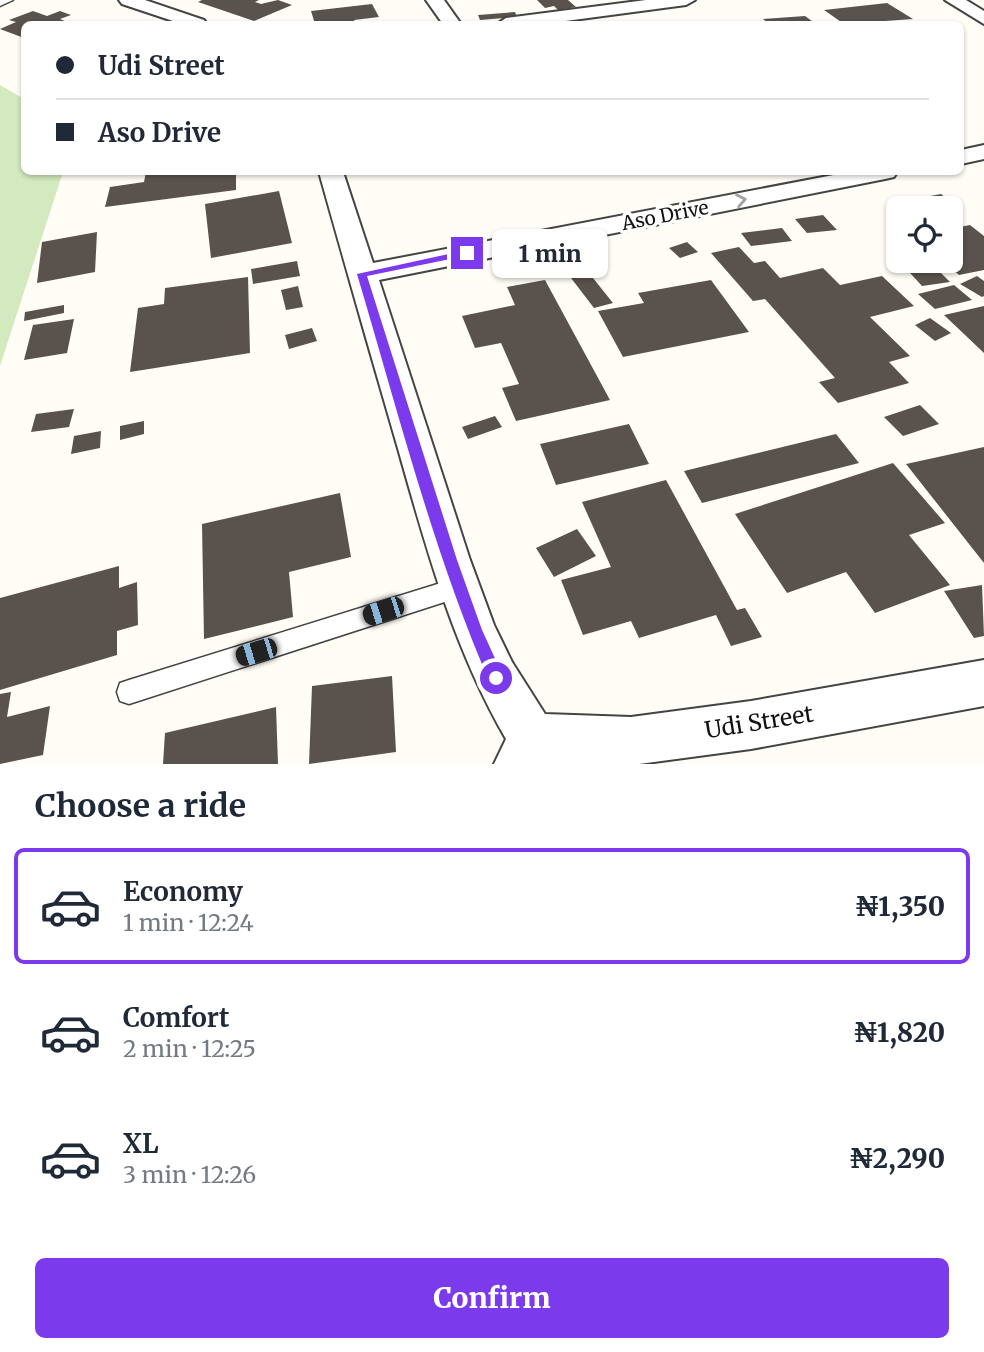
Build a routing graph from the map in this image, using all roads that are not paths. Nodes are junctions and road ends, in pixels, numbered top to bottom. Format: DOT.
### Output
graph roads {
  1 [pos="8,0"];
  2 [pos="128,0"];
  3 [pos="435,0"];
  4 [pos="686,0"];
  5 [pos="954,0"];
  6 [pos="975,0"];
  7 [pos="0,3"];
  8 [pos="984,5"];
  9 [pos="984,19"];
  10 [pos="189,21"];
  11 [pos="450,21"];
  12 [pos="528,21"];
  13 [pos="984,135"];
  14 [pos="964,139"];
  15 [pos="984,152"];
  16 [pos="964,156"];
  17 [pos="332,175"];
  18 [pos="775,175"];
  19 [pos="868,175"];
  20 [pos="359,263"];
  21 [pos="460,587"];
  22 [pos="984,682"];
  23 [pos="129,692"];
  24 [pos="525,751"];
  1 -- 7 [label="lane"];
  2 -- 10 [label="street"];
  3 -- 11 [label="street"];
  4 -- 12 [label="street"];
  5 -- 9 [label="street"];
  6 -- 8 [label="street"];
  13 -- 14 [label="street"];
  15 -- 16 [label="street"];
  17 -- 20 [label="street, Udi Street"];
  18 -- 20 [label="street, Aso Drive"];
  20 -- 19 [label="street, Aso Drive, one-way"];
  20 -- 21 [label="street, Udi Street"];
  21 -- 23 [label="lane"];
  21 -- 24 [label="street, Udi Street"];
  22 -- 24 [label="street, Udi Street"];
}
